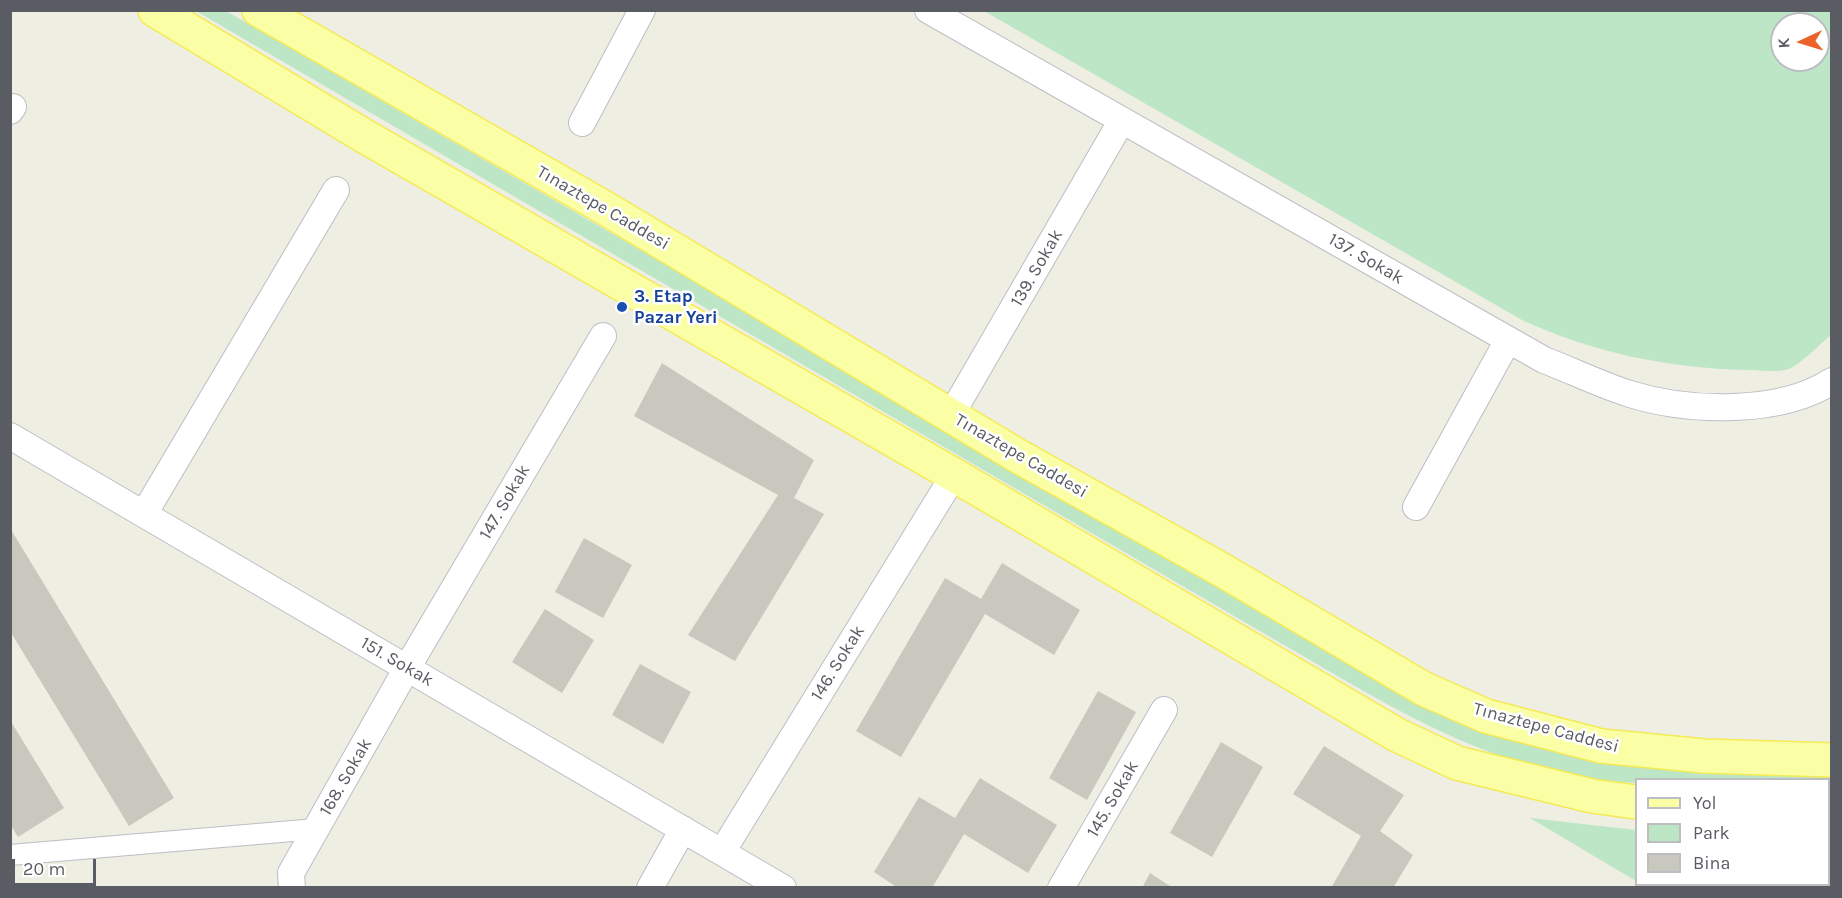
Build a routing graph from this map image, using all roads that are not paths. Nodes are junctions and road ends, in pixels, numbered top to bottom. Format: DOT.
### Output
graph roads {
  1 [pos="155,10"];
  2 [pos="259,10"];
  3 [pos="642,10"];
  4 [pos="928,10"];
  5 [pos="1122,120"];
  6 [pos="582,123"];
  7 [pos="336,190"];
  8 [pos="603,336"];
  9 [pos="1508,340"];
  10 [pos="1832,381"];
  11 [pos="951,415"];
  12 [pos="10,436"];
  13 [pos="954,475"];
  14 [pos="1416,507"];
  15 [pos="144,514"];
  16 [pos="407,668"];
  17 [pos="1164,710"];
  18 [pos="1832,760"];
  19 [pos="1635,802"];
  20 [pos="316,829"];
  21 [pos="683,829"];
  22 [pos="722,852"];
  23 [pos="10,855"];
  24 [pos="292,888"];
  25 [pos="650,888"];
  26 [pos="783,888"];
  27 [pos="1061,888"];
  1 -- 13 [label="main road"];
  2 -- 11 [label="main road, Tınaztepe Caddesi"];
  3 -- 6 [label="street"];
  4 -- 5 [label="street, 137. Sokak"];
  5 -- 9 [label="street, 137. Sokak"];
  5 -- 11 [label="street, 139. Sokak"];
  7 -- 15 [label="street"];
  8 -- 16 [label="street, 147. Sokak"];
  9 -- 10 [label="street, 137. Sokak"];
  9 -- 14 [label="street"];
  11 -- 18 [label="main road, Tınaztepe Caddesi"];
  12 -- 15 [label="street, 151. Sokak"];
  13 -- 19 [label="main road"];
  13 -- 22 [label="street, 146. Sokak"];
  15 -- 16 [label="street, 151. Sokak"];
  16 -- 20 [label="street, 168. Sokak"];
  16 -- 21 [label="street, 151. Sokak"];
  17 -- 27 [label="street, 145. Sokak"];
  20 -- 23 [label="street"];
  20 -- 24 [label="street, 168. Sokak"];
  21 -- 22 [label="street, 151. Sokak"];
  21 -- 25 [label="street"];
  22 -- 26 [label="street, 151. Sokak"];
}
